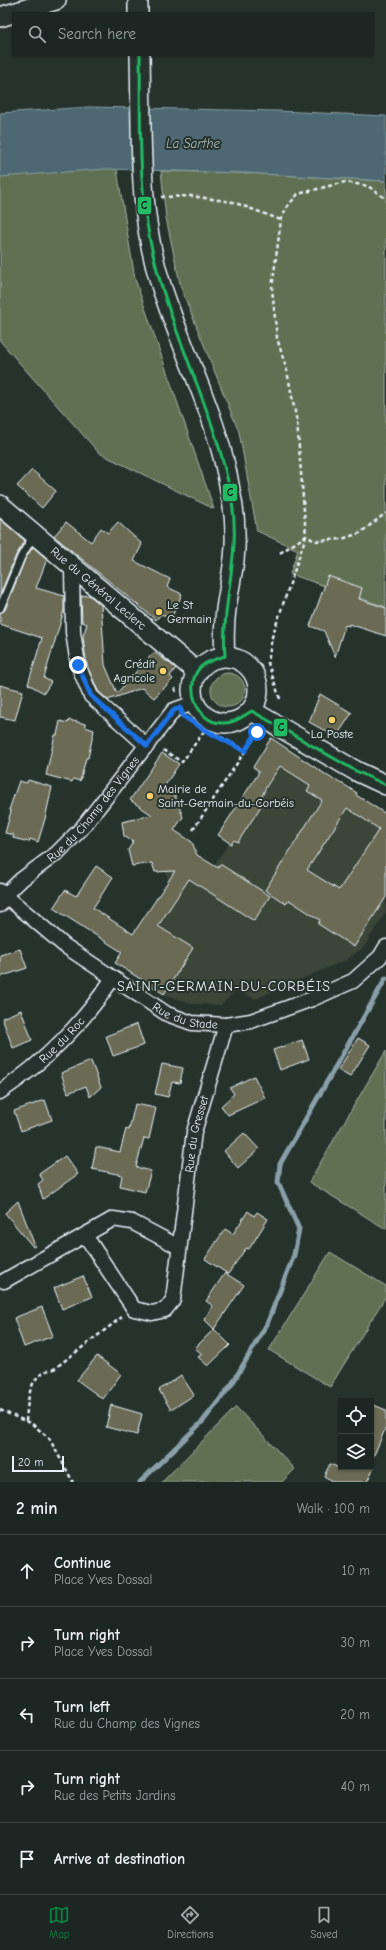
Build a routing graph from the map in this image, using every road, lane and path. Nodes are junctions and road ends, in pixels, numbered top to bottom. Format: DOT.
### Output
graph roads {
  1 [pos="56,0"];
  2 [pos="138,0"];
  3 [pos="14,12"];
  4 [pos="138,12"];
  5 [pos="12,13"];
  6 [pos="0,16"];
  7 [pos="140,56"];
  8 [pos="150,191"];
  9 [pos="386,199"];
  10 [pos="281,220"];
  11 [pos="0,505"];
  12 [pos="386,514"];
  13 [pos="34,535"];
  14 [pos="306,536"];
  15 [pos="280,553"];
  16 [pos="72,567"];
  17 [pos="0,608"];
  18 [pos="225,656"];
  19 [pos="197,672"];
  20 [pos="174,688"];
  21 [pos="280,699"];
  22 [pos="187,705"];
  23 [pos="252,711"];
  24 [pos="205,730"];
  25 [pos="261,730"];
  26 [pos="150,742"];
  27 [pos="245,751"];
  28 [pos="386,785"];
  29 [pos="193,830"];
  30 [pos="1,897"];
  31 [pos="386,947"];
  32 [pos="113,978"];
  33 [pos="226,1025"];
  34 [pos="0,1092"];
  35 [pos="85,1235"];
  36 [pos="179,1247"];
  37 [pos="4,1282"];
  38 [pos="134,1309"];
  39 [pos="0,1410"];
  40 [pos="26,1421"];
  41 [pos="73,1482"];
  1 -- 3 [label="street"];
  2 -- 4 [label="street"];
  5 -- 6 [label="street"];
  7 -- 8 [label="street"];
  8 -- 10 [label="path"];
  8 -- 18 [label="street"];
  9 -- 10 [label="path"];
  10 -- 14 [label="path"];
  11 -- 13 [label="street, Rue du Général Leclerc"];
  12 -- 14 [label="path"];
  13 -- 16 [label="street, Rue du Général Leclerc"];
  13 -- 17 [label="lane"];
  14 -- 15 [label="path"];
  14 -- 21 [label="path"];
  16 -- 19 [label="street, Rue du Général Leclerc"];
  16 -- 26 [label="street"];
  18 -- 19 [label="street"];
  18 -- 23 [label="street"];
  19 -- 22 [label="street"];
  20 -- 22 [label="path"];
  22 -- 23 [label="street"];
  22 -- 24 [label="path"];
  22 -- 26 [label="street, Rue du Champ des Vignes"];
  23 -- 28 [label="street"];
  24 -- 26 [label="path"];
  24 -- 27 [label="path"];
  25 -- 27 [label="path"];
  26 -- 30 [label="street, Rue du Champ des Vignes"];
  27 -- 29 [label="path"];
  30 -- 32 [label="street, Rue du Stade"];
  31 -- 33 [label="street, Rue du Stade"];
  32 -- 33 [label="street, Rue du Stade"];
  32 -- 34 [label="street, Rue du Roc"];
  33 -- 36 [label="street, Rue du Gresset"];
  35 -- 36 [label="street"];
  35 -- 37 [label="street"];
  35 -- 38 [label="street"];
  36 -- 38 [label="street, Rue du Gresset"];
  38 -- 40 [label="path"];
  39 -- 40 [label="path"];
  40 -- 41 [label="path"];
}
